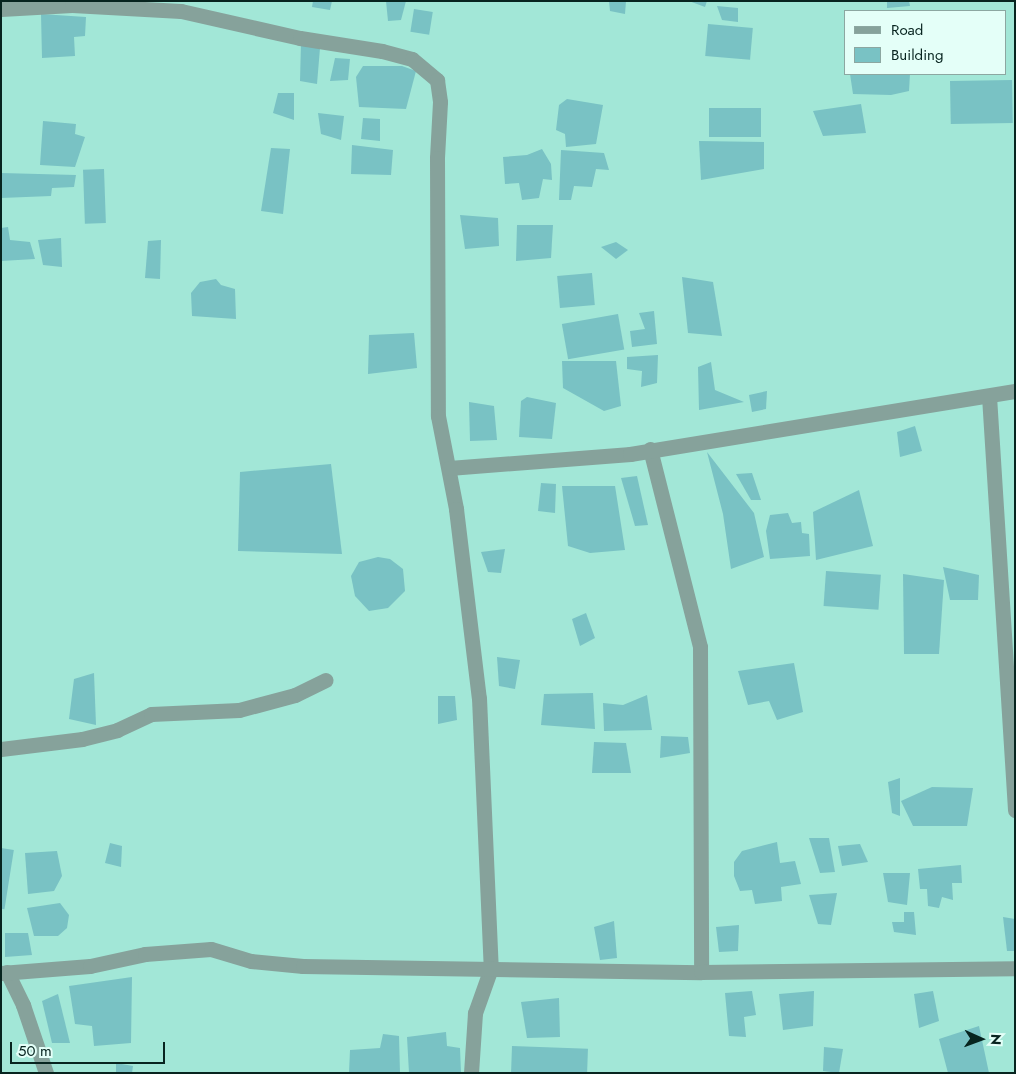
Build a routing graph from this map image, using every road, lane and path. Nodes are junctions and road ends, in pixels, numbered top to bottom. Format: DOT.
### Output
graph roads {
  1 [pos="1,9"];
  2 [pos="1015,391"];
  3 [pos="989,396"];
  4 [pos="650,449"];
  5 [pos="449,468"];
  6 [pos="326,680"];
  7 [pos="1,749"];
  8 [pos="1015,810"];
  9 [pos="491,968"];
  10 [pos="1015,968"];
  11 [pos="4,972"];
  12 [pos="702,972"];
  13 [pos="46,1073"];
  14 [pos="471,1073"];
  1 -- 5 [label="street"];
  2 -- 3 [label="street"];
  3 -- 4 [label="street"];
  3 -- 8 [label="street"];
  4 -- 5 [label="street"];
  4 -- 12 [label="street"];
  5 -- 9 [label="street"];
  6 -- 7 [label="street"];
  9 -- 11 [label="street"];
  9 -- 12 [label="street"];
  9 -- 14 [label="street"];
  10 -- 12 [label="street"];
  11 -- 13 [label="street"];
}
